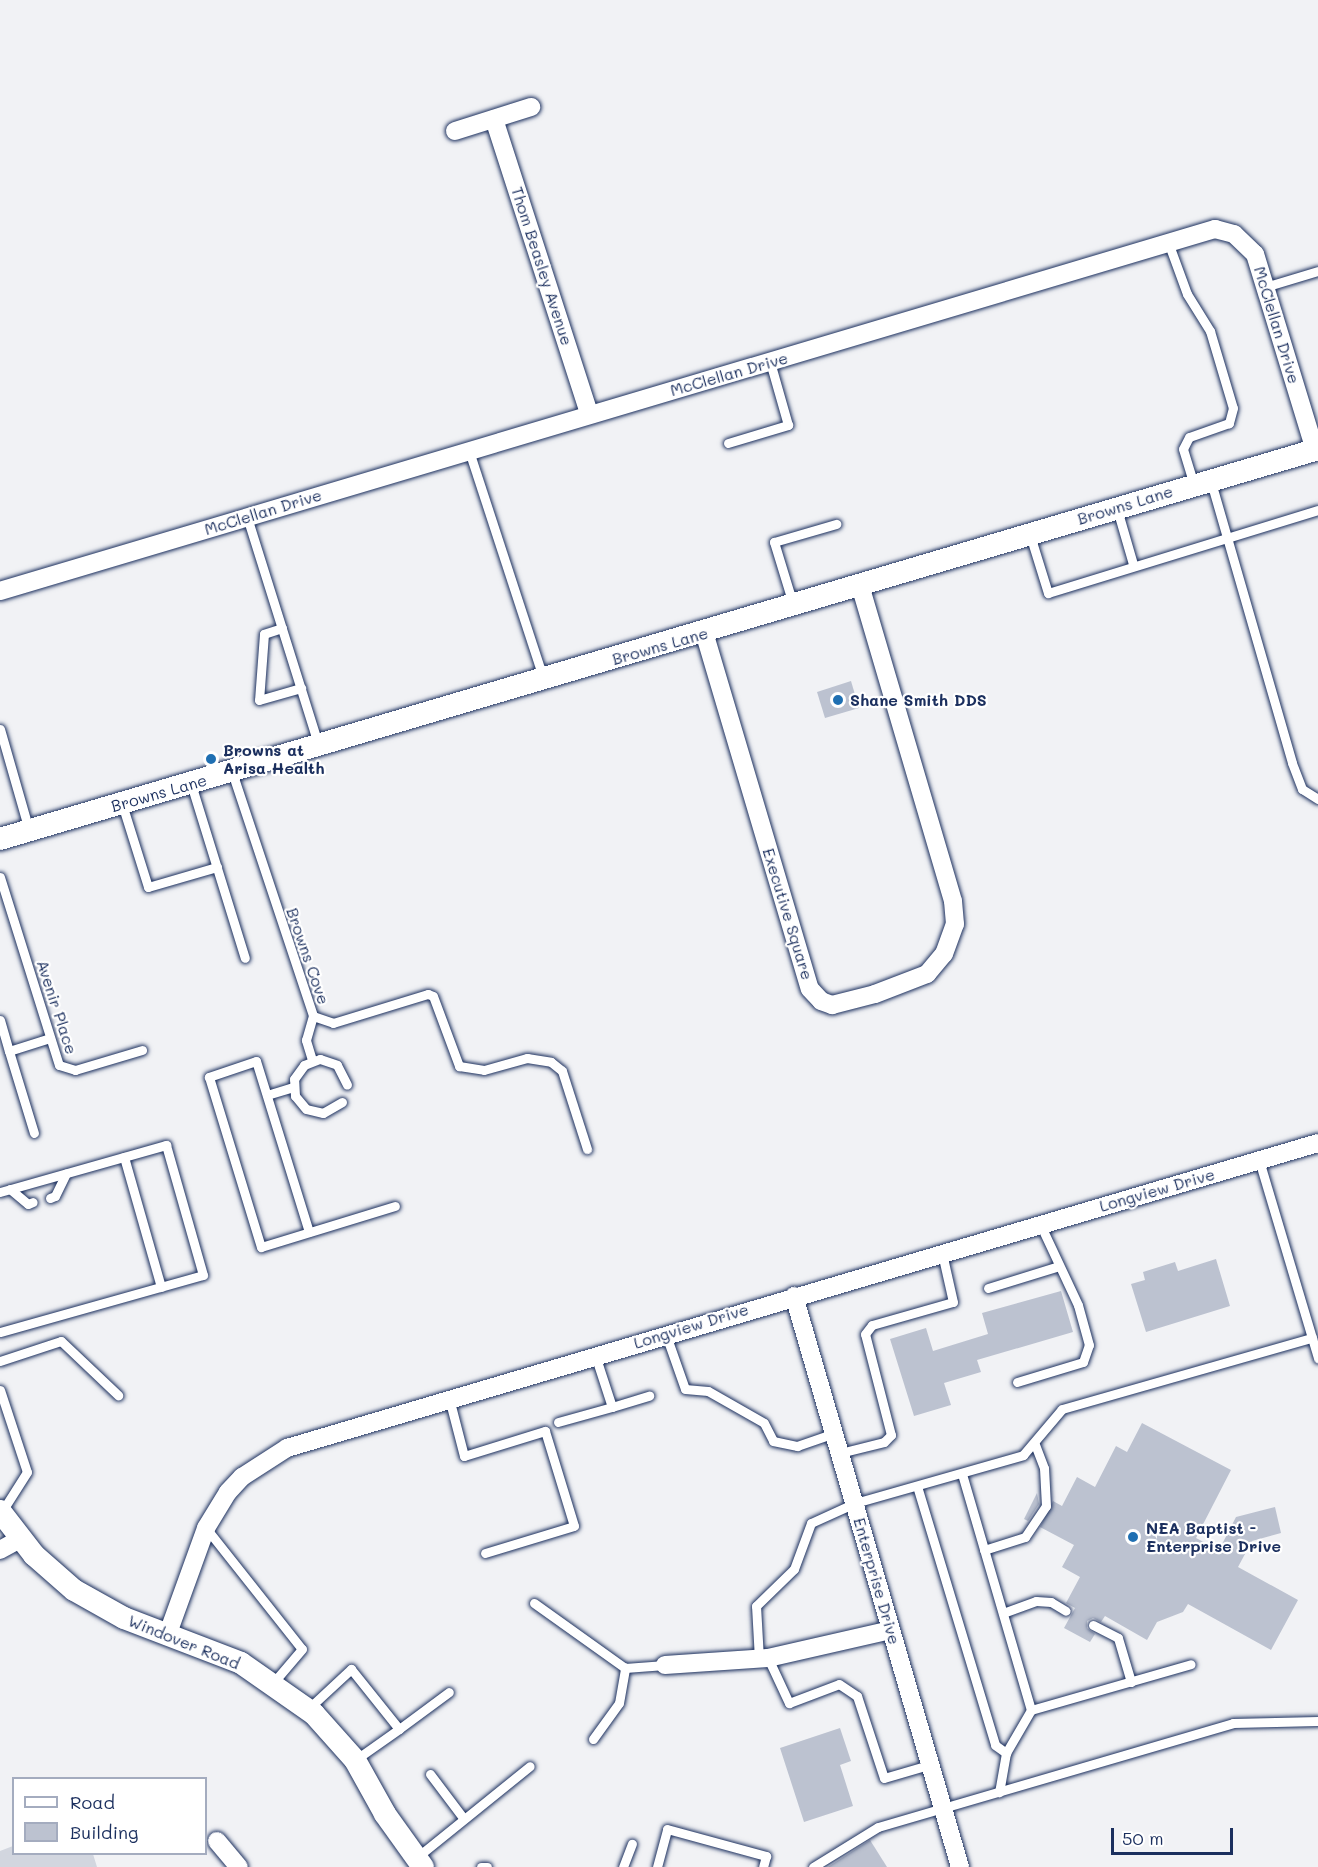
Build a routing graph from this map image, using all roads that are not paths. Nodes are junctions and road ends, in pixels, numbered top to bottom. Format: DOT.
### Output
graph roads {
  1 [pos="531,107"];
  2 [pos="494,118"];
  3 [pos="455,131"];
  4 [pos="1167,241"];
  5 [pos="1318,271"];
  6 [pos="1265,287"];
  7 [pos="770,362"];
  8 [pos="589,414"];
  9 [pos="728,443"];
  10 [pos="1317,449"];
  11 [pos="469,451"];
  12 [pos="1202,482"];
  13 [pos="1116,508"];
  14 [pos="1318,510"];
  15 [pos="247,517"];
  16 [pos="836,524"];
  17 [pos="1030,533"];
  18 [pos="1226,538"];
  19 [pos="1133,564"];
  20 [pos="860,584"];
  21 [pos="0,591"];
  22 [pos="793,604"];
  23 [pos="282,627"];
  24 [pos="704,632"];
  25 [pos="544,680"];
  26 [pos="301,688"];
  27 [pos="0,729"];
  28 [pos="319,746"];
  29 [pos="232,772"];
  30 [pos="191,784"];
  31 [pos="1318,799"];
  32 [pos="122,804"];
  33 [pos="29,830"];
  34 [pos="0,838"];
  35 [pos="217,867"];
  36 [pos="0,877"];
  37 [pos="4,903"];
  38 [pos="245,958"];
  39 [pos="313,1016"];
  40 [pos="0,1020"];
  41 [pos="50,1038"];
  42 [pos="142,1050"];
  43 [pos="9,1051"];
  44 [pos="312,1060"];
  45 [pos="347,1085"];
  46 [pos="293,1087"];
  47 [pos="267,1095"];
  48 [pos="342,1102"];
  49 [pos="34,1133"];
  50 [pos="1318,1143"];
  51 [pos="587,1149"];
  52 [pos="124,1157"];
  53 [pos="1259,1160"];
  54 [pos="66,1173"];
  55 [pos="10,1189"];
  56 [pos="0,1192"];
  57 [pos="50,1198"];
  58 [pos="33,1202"];
  59 [pos="395,1206"];
  60 [pos="1040,1224"];
  61 [pos="309,1232"];
  62 [pos="942,1252"];
  63 [pos="1059,1266"];
  64 [pos="161,1287"];
  65 [pos="988,1288"];
  66 [pos="794,1296"];
  67 [pos="0,1332"];
  68 [pos="666,1334"];
  69 [pos="1312,1338"];
  70 [pos="595,1355"];
  71 [pos="1318,1358"];
  72 [pos="0,1362"];
  73 [pos="1017,1382"];
  74 [pos="0,1390"];
  75 [pos="118,1395"];
  76 [pos="649,1396"];
  77 [pos="449,1398"];
  78 [pos="612,1407"];
  79 [pos="558,1422"];
  80 [pos="834,1433"];
  81 [pos="1035,1445"];
  82 [pos="840,1453"];
  83 [pos="962,1474"];
  84 [pos="917,1486"];
  85 [pos="855,1503"];
  86 [pos="1,1512"];
  87 [pos="206,1528"];
  88 [pos="20,1539"];
  89 [pos="984,1550"];
  90 [pos="0,1551"];
  91 [pos="485,1553"];
  92 [pos="534,1603"];
  93 [pos="1066,1611"];
  94 [pos="1003,1613"];
  95 [pos="1093,1624"];
  96 [pos="891,1630"];
  97 [pos="167,1636"];
  98 [pos="764,1659"];
  99 [pos="1191,1664"];
  100 [pos="665,1665"];
  101 [pos="625,1668"];
  102 [pos="1131,1682"];
  103 [pos="273,1683"];
  104 [pos="449,1692"];
  105 [pos="308,1709"];
  106 [pos="1030,1710"];
  107 [pos="1318,1721"];
  108 [pos="399,1730"];
  109 [pos="593,1739"];
  110 [pos="1006,1753"];
  111 [pos="356,1760"];
  112 [pos="932,1764"];
  113 [pos="530,1766"];
  114 [pos="430,1774"];
  115 [pos="999,1792"];
  116 [pos="945,1808"];
  117 [pos="464,1819"];
  118 [pos="217,1841"];
  119 [pos="632,1844"];
  120 [pos="420,1862"];
  121 [pos="239,1867"];
  122 [pos="481,1867"];
  123 [pos="487,1867"];
  124 [pos="623,1867"];
  125 [pos="657,1867"];
  126 [pos="763,1867"];
  127 [pos="813,1867"];
  128 [pos="960,1867"];
  1 -- 2 [label="street"];
  2 -- 3 [label="street"];
  2 -- 8 [label="street, Thom Beasley Avenue"];
  4 -- 6 [label="street, McClellan Drive"];
  4 -- 7 [label="street, McClellan Drive"];
  4 -- 12 [label="lane"];
  5 -- 6 [label="lane"];
  6 -- 10 [label="street, McClellan Drive"];
  7 -- 8 [label="street, McClellan Drive"];
  7 -- 9 [label="lane"];
  8 -- 11 [label="street, McClellan Drive"];
  10 -- 12 [label="street, Browns Lane"];
  11 -- 15 [label="street, McClellan Drive"];
  11 -- 25 [label="lane"];
  12 -- 13 [label="street, Browns Lane"];
  12 -- 18 [label="lane"];
  13 -- 17 [label="street, Browns Lane"];
  13 -- 19 [label="lane"];
  14 -- 18 [label="lane"];
  15 -- 21 [label="street, McClellan Drive"];
  15 -- 23 [label="lane"];
  16 -- 22 [label="lane"];
  17 -- 19 [label="lane"];
  17 -- 20 [label="street, Browns Lane"];
  18 -- 19 [label="lane"];
  18 -- 31 [label="lane"];
  20 -- 22 [label="street, Browns Lane"];
  20 -- 24 [label="street, Executive Square"];
  22 -- 24 [label="street, Browns Lane"];
  23 -- 26 [label="lane"];
  23 -- 26 [label="lane"];
  24 -- 25 [label="street, Browns Lane"];
  25 -- 28 [label="street, Browns Lane"];
  26 -- 28 [label="lane"];
  27 -- 33 [label="lane"];
  28 -- 29 [label="street, Browns Lane"];
  29 -- 30 [label="street, Browns Lane"];
  29 -- 39 [label="lane, Browns Cove"];
  30 -- 32 [label="street, Browns Lane"];
  30 -- 35 [label="lane"];
  32 -- 33 [label="street, Browns Lane"];
  32 -- 35 [label="lane"];
  33 -- 34 [label="street, Browns Lane"];
  35 -- 38 [label="lane"];
  36 -- 37 [label="lane, Avenir Place"];
  37 -- 41 [label="lane, Avenir Place"];
  39 -- 44 [label="lane"];
  39 -- 51 [label="lane, Browns Cove"];
  40 -- 43 [label="lane"];
  41 -- 42 [label="lane, Avenir Place"];
  41 -- 43 [label="lane"];
  43 -- 49 [label="lane"];
  44 -- 45 [label="lane"];
  44 -- 46 [label="lane"];
  46 -- 47 [label="lane"];
  46 -- 48 [label="lane"];
  47 -- 61 [label="lane"];
  47 -- 61 [label="lane"];
  50 -- 53 [label="street, Longview Drive"];
  52 -- 54 [label="lane"];
  52 -- 64 [label="lane"];
  52 -- 64 [label="lane"];
  53 -- 60 [label="street, Longview Drive"];
  53 -- 69 [label="lane"];
  54 -- 55 [label="lane"];
  54 -- 57 [label="lane"];
  55 -- 56 [label="lane"];
  55 -- 58 [label="lane"];
  59 -- 61 [label="lane"];
  60 -- 62 [label="street, Longview Drive"];
  60 -- 63 [label="lane"];
  62 -- 66 [label="street, Longview Drive"];
  62 -- 82 [label="lane"];
  63 -- 65 [label="lane"];
  63 -- 73 [label="lane"];
  64 -- 67 [label="lane"];
  66 -- 68 [label="street, Longview Drive"];
  66 -- 80 [label="street, Enterprise Drive"];
  68 -- 70 [label="street, Longview Drive"];
  68 -- 80 [label="lane"];
  69 -- 71 [label="lane"];
  69 -- 81 [label="lane"];
  70 -- 77 [label="street, Longview Drive"];
  70 -- 78 [label="lane"];
  72 -- 75 [label="lane"];
  74 -- 86 [label="lane"];
  76 -- 78 [label="lane"];
  77 -- 87 [label="street, Longview Drive"];
  77 -- 91 [label="lane"];
  78 -- 79 [label="lane"];
  80 -- 82 [label="street, Enterprise Drive"];
  81 -- 83 [label="lane"];
  81 -- 89 [label="lane"];
  82 -- 85 [label="street, Enterprise Drive"];
  83 -- 84 [label="lane"];
  83 -- 89 [label="lane"];
  84 -- 85 [label="lane"];
  84 -- 110 [label="lane"];
  85 -- 96 [label="street, Enterprise Drive"];
  85 -- 98 [label="lane"];
  86 -- 88 [label="street, Windover Road"];
  87 -- 97 [label="street, Longview Drive"];
  87 -- 103 [label="lane"];
  88 -- 90 [label="street"];
  88 -- 97 [label="street, Windover Road"];
  89 -- 94 [label="lane"];
  92 -- 101 [label="lane"];
  93 -- 94 [label="lane"];
  94 -- 106 [label="lane"];
  95 -- 102 [label="lane"];
  96 -- 98 [label="street"];
  96 -- 112 [label="street, Enterprise Drive"];
  97 -- 103 [label="street, Windover Road"];
  98 -- 100 [label="street"];
  98 -- 112 [label="lane"];
  99 -- 102 [label="lane"];
  100 -- 101 [label="lane"];
  101 -- 109 [label="lane"];
  102 -- 106 [label="lane"];
  103 -- 105 [label="street, Windover Road"];
  104 -- 108 [label="lane"];
  105 -- 108 [label="lane"];
  105 -- 111 [label="street, Windover Road"];
  106 -- 110 [label="lane"];
  107 -- 115 [label="lane"];
  108 -- 111 [label="lane"];
  110 -- 115 [label="lane"];
  111 -- 120 [label="street, Windover Road"];
  112 -- 116 [label="street, Enterprise Drive"];
  113 -- 117 [label="lane"];
  114 -- 117 [label="lane"];
  115 -- 116 [label="lane"];
  116 -- 127 [label="lane"];
  116 -- 128 [label="street, Enterprise Drive"];
  117 -- 120 [label="lane"];
  118 -- 121 [label="street"];
  119 -- 124 [label="lane"];
  122 -- 123 [label="lane"];
  125 -- 126 [label="lane"];
}
